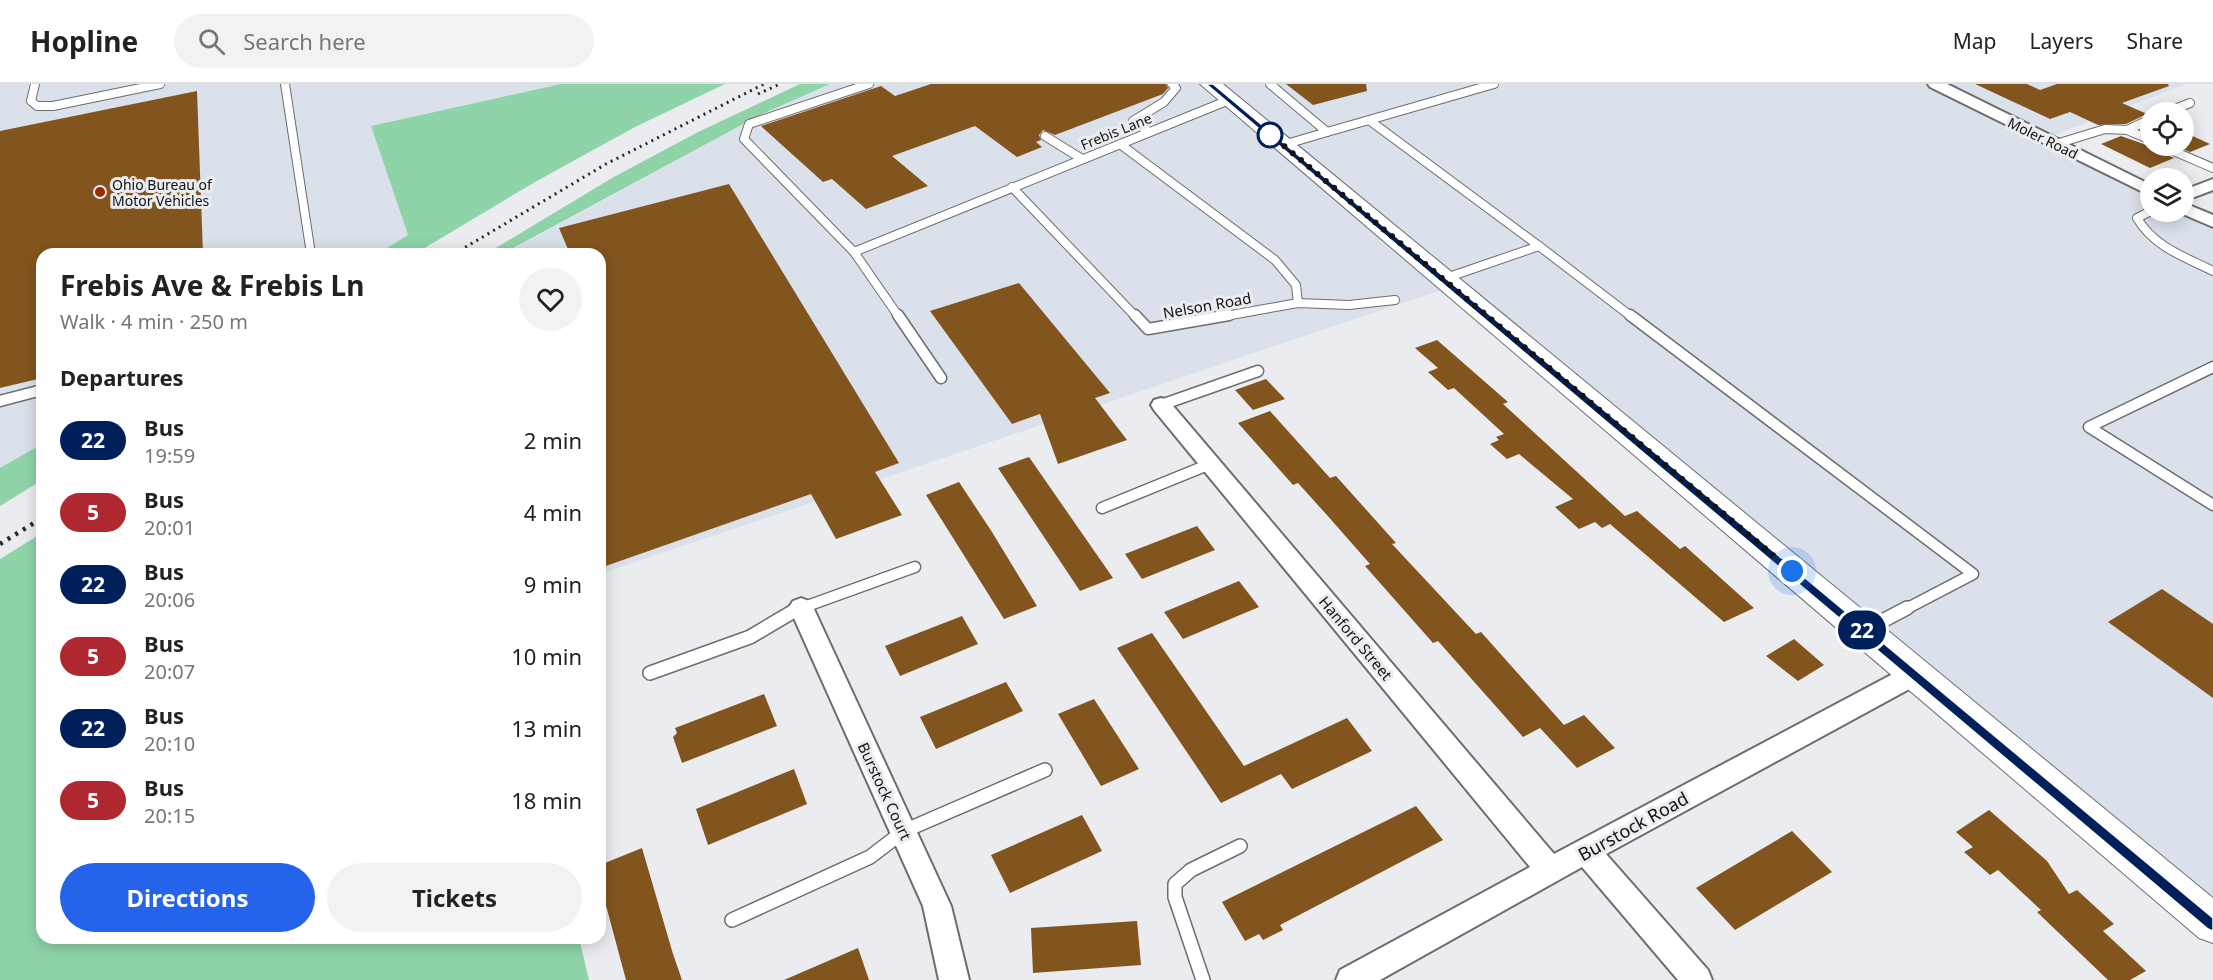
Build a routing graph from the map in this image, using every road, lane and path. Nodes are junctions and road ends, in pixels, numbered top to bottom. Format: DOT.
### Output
graph roads {
  1 [pos="35,84"];
  2 [pos="160,84"];
  3 [pos="285,84"];
  4 [pos="868,84"];
  5 [pos="1173,84"];
  6 [pos="1210,84"];
  7 [pos="1270,84"];
  8 [pos="1494,84"];
  9 [pos="1935,84"];
  10 [pos="1229,100"];
  11 [pos="1369,120"];
  12 [pos="2140,124"];
  13 [pos="2127,130"];
  14 [pos="1149,132"];
  15 [pos="1327,132"];
  16 [pos="2140,135"];
  17 [pos="1045,136"];
  18 [pos="1120,144"];
  19 [pos="2056,144"];
  20 [pos="1283,145"];
  21 [pos="2185,156"];
  22 [pos="1082,159"];
  23 [pos="2213,168"];
  24 [pos="2213,184"];
  25 [pos="2140,186"];
  26 [pos="1012,187"];
  27 [pos="2194,192"];
  28 [pos="2194,213"];
  29 [pos="2140,216"];
  30 [pos="2213,222"];
  31 [pos="1539,246"];
  32 [pos="310,248"];
  33 [pos="854,252"];
  34 [pos="2213,271"];
  35 [pos="1443,279"];
  36 [pos="1395,300"];
  37 [pos="1298,303"];
  38 [pos="2213,367"];
  39 [pos="1258,371"];
  40 [pos="941,378"];
  41 [pos="36,392"];
  42 [pos="0,401"];
  43 [pos="1161,405"];
  44 [pos="1210,464"];
  45 [pos="2213,506"];
  46 [pos="1102,508"];
  47 [pos="915,567"];
  48 [pos="801,607"];
  49 [pos="1864,631"];
  50 [pos="650,673"];
  51 [pos="1915,674"];
  52 [pos="1045,770"];
  53 [pos="904,831"];
  54 [pos="1240,846"];
  55 [pos="1587,852"];
  56 [pos="1551,871"];
  57 [pos="732,920"];
  58 [pos="2213,924"];
  59 [pos="954,980"];
  60 [pos="1203,980"];
  61 [pos="1351,980"];
  62 [pos="1696,980"];
  1 -- 2 [label="lane"];
  3 -- 32 [label="lane"];
  4 -- 33 [label="lane"];
  5 -- 14 [label="lane"];
  6 -- 10 [label="main road"];
  7 -- 15 [label="lane"];
  8 -- 11 [label="lane"];
  9 -- 19 [label="street, Moler Road"];
  10 -- 14 [label="lane, Frebis Lane"];
  10 -- 20 [label="main road"];
  11 -- 15 [label="lane"];
  11 -- 31 [label="lane"];
  12 -- 13 [label="lane"];
  13 -- 16 [label="lane"];
  13 -- 19 [label="lane"];
  14 -- 18 [label="lane, Frebis Lane"];
  15 -- 20 [label="lane"];
  17 -- 22 [label="lane"];
  18 -- 22 [label="lane, Frebis Lane"];
  18 -- 37 [label="lane"];
  19 -- 25 [label="street, Moler Road"];
  20 -- 35 [label="main road"];
  21 -- 23 [label="lane"];
  22 -- 26 [label="lane, Frebis Lane"];
  24 -- 27 [label="street"];
  26 -- 33 [label="lane, Frebis Lane"];
  26 -- 37 [label="lane, Nelson Road"];
  28 -- 30 [label="street"];
  29 -- 34 [label="lane"];
  31 -- 35 [label="lane"];
  31 -- 49 [label="lane"];
  33 -- 40 [label="lane"];
  35 -- 49 [label="main road"];
  36 -- 37 [label="lane, Nelson Road"];
  38 -- 45 [label="lane"];
  39 -- 43 [label="lane"];
  41 -- 42 [label="lane"];
  43 -- 44 [label="street, Hanford Street"];
  44 -- 46 [label="lane"];
  44 -- 56 [label="street, Hanford Street"];
  47 -- 48 [label="lane"];
  48 -- 50 [label="lane"];
  48 -- 53 [label="street, Burstock Court"];
  49 -- 51 [label="main road"];
  51 -- 55 [label="street, Burstock Road"];
  51 -- 58 [label="main road"];
  52 -- 53 [label="lane"];
  53 -- 57 [label="lane"];
  53 -- 59 [label="street, Burstock Court"];
  54 -- 60 [label="lane"];
  55 -- 56 [label="street, Burstock Road"];
  55 -- 62 [label="street"];
  56 -- 61 [label="street, Burstock Road"];
}
